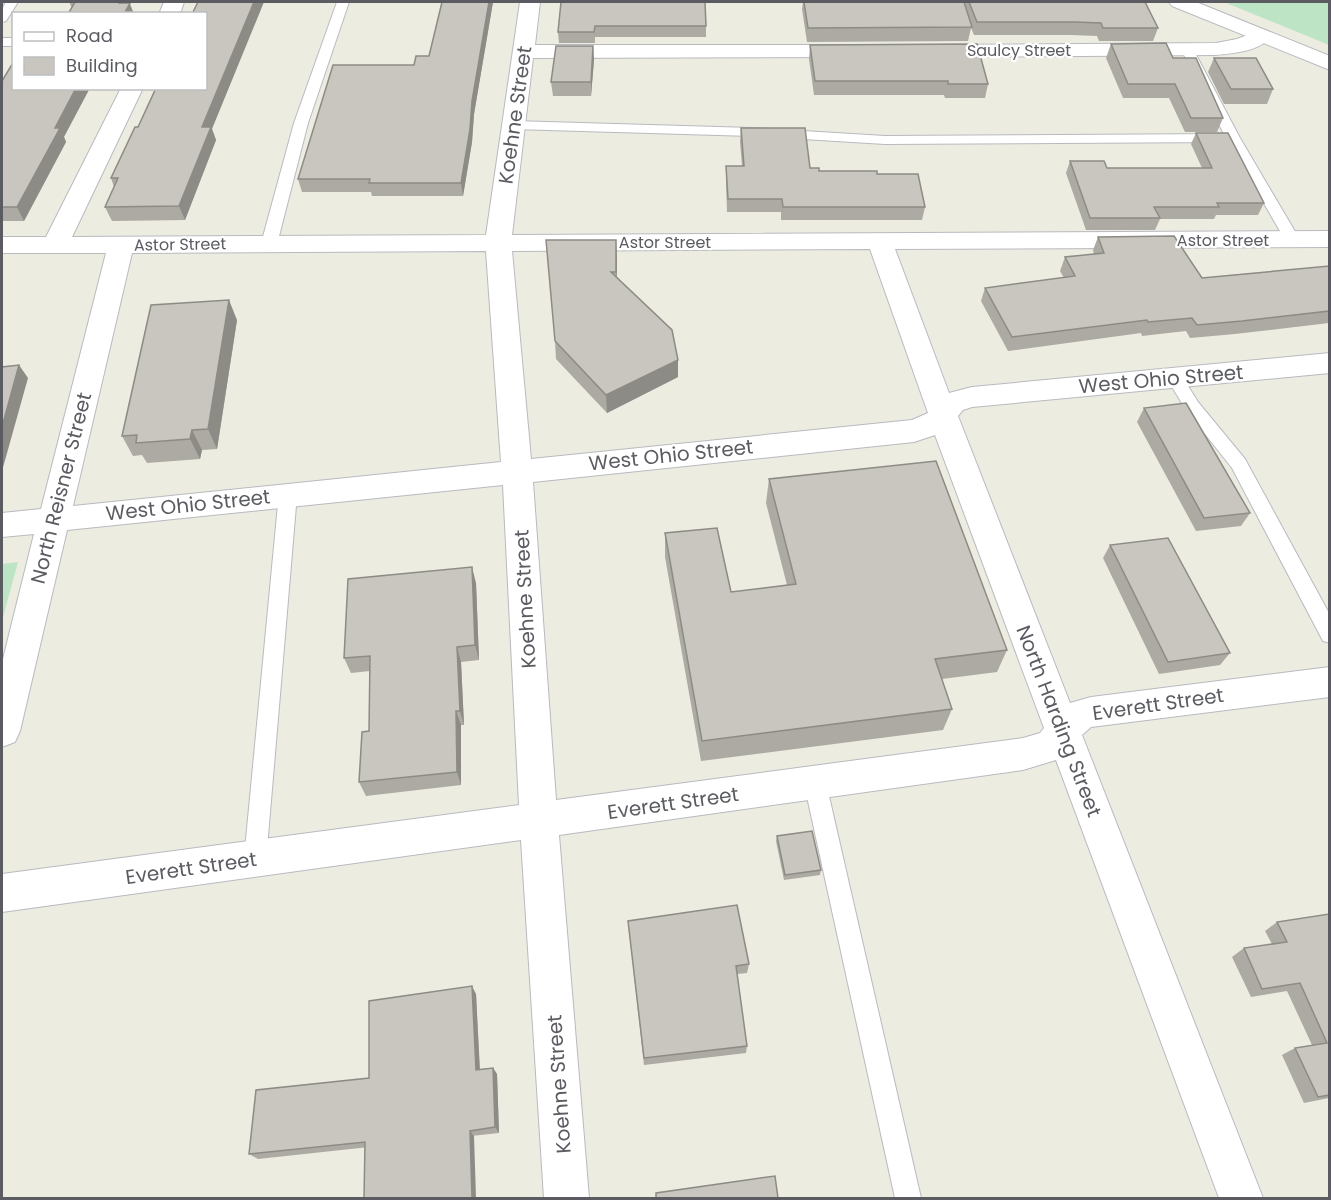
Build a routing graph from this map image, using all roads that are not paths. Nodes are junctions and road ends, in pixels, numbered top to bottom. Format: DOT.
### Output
graph roads {
  1 [pos="12,2"];
  2 [pos="343,2"];
  3 [pos="530,2"];
  4 [pos="1179,2"];
  5 [pos="2,18"];
  6 [pos="1260,36"];
  7 [pos="1187,49"];
  8 [pos="876,51"];
  9 [pos="911,51"];
  10 [pos="523,52"];
  11 [pos="1329,64"];
  12 [pos="131,90"];
  13 [pos="513,125"];
  14 [pos="1233,138"];
  15 [pos="1329,239"];
  16 [pos="1292,240"];
  17 [pos="880,242"];
  18 [pos="498,243"];
  19 [pos="55,244"];
  20 [pos="269,244"];
  21 [pos="2,245"];
  22 [pos="121,245"];
  23 [pos="1329,363"];
  24 [pos="1174,377"];
  25 [pos="943,414"];
  26 [pos="517,471"];
  27 [pos="288,494"];
  28 [pos="54,519"];
  29 [pos="2,525"];
  30 [pos="1329,635"];
  31 [pos="1329,682"];
  32 [pos="2,731"];
  33 [pos="1063,731"];
  34 [pos="815,783"];
  35 [pos="539,821"];
  36 [pos="255,860"];
  37 [pos="2,893"];
  38 [pos="567,1198"];
  39 [pos="908,1198"];
  40 [pos="1241,1198"];
  1 -- 5 [label="lane"];
  2 -- 20 [label="lane"];
  3 -- 10 [label="street, Koehne Street"];
  4 -- 6 [label="street"];
  6 -- 7 [label="street, Saulcy Street"];
  6 -- 11 [label="street"];
  7 -- 9 [label="street, Saulcy Street"];
  7 -- 14 [label="lane"];
  8 -- 10 [label="street"];
  10 -- 13 [label="street, Koehne Street"];
  12 -- 19 [label="street"];
  13 -- 14 [label="lane"];
  13 -- 18 [label="street, Koehne Street"];
  14 -- 16 [label="lane"];
  15 -- 16 [label="street, Astor Street"];
  16 -- 17 [label="street, Astor Street"];
  17 -- 18 [label="street, Astor Street"];
  17 -- 25 [label="street, North Harding Street"];
  18 -- 20 [label="street, Astor Street"];
  18 -- 26 [label="street, Koehne Street"];
  19 -- 21 [label="street, Astor Street"];
  19 -- 22 [label="street, Astor Street"];
  20 -- 22 [label="street, Astor Street"];
  22 -- 28 [label="street, North Reisner Street"];
  23 -- 24 [label="street, West Ohio Street"];
  24 -- 25 [label="street, West Ohio Street"];
  24 -- 30 [label="lane"];
  25 -- 26 [label="street, West Ohio Street"];
  25 -- 33 [label="street, North Harding Street"];
  26 -- 27 [label="street, West Ohio Street"];
  26 -- 35 [label="street, Koehne Street"];
  27 -- 28 [label="street, West Ohio Street"];
  27 -- 36 [label="lane"];
  28 -- 29 [label="street, West Ohio Street"];
  28 -- 32 [label="street, North Reisner Street"];
  31 -- 33 [label="street, Everett Street"];
  33 -- 34 [label="street, Everett Street"];
  33 -- 40 [label="street, North Harding Street"];
  34 -- 35 [label="street, Everett Street"];
  34 -- 39 [label="lane"];
  35 -- 36 [label="street, Everett Street"];
  35 -- 38 [label="street, Koehne Street"];
  36 -- 37 [label="street, Everett Street"];
}
